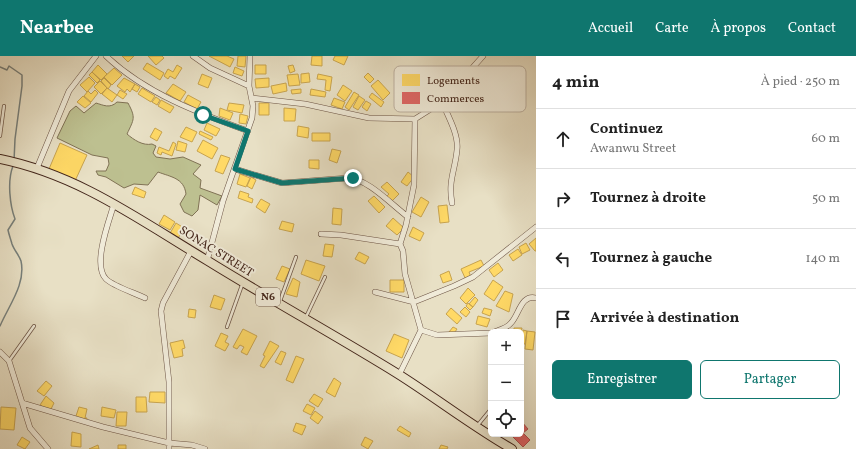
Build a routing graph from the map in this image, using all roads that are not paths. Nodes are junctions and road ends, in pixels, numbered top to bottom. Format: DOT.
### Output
graph roads {
  1 [pos="96,56"];
  2 [pos="106,56"];
  3 [pos="193,56"];
  4 [pos="250,56"];
  5 [pos="483,56"];
  6 [pos="474,66"];
  7 [pos="248,86"];
  8 [pos="252,98"];
  9 [pos="4,106"];
  10 [pos="426,112"];
  11 [pos="446,112"];
  12 [pos="415,119"];
  13 [pos="248,131"];
  14 [pos="0,136"];
  15 [pos="0,159"];
  16 [pos="37,168"];
  17 [pos="235,169"];
  18 [pos="452,203"];
  19 [pos="114,204"];
  20 [pos="408,217"];
  21 [pos="536,227"];
  22 [pos="321,234"];
  23 [pos="400,244"];
  24 [pos="191,251"];
  25 [pos="296,257"];
  26 [pos="207,261"];
  27 [pos="325,278"];
  28 [pos="243,282"];
  29 [pos="375,292"];
  30 [pos="145,298"];
  31 [pos="536,298"];
  32 [pos="414,302"];
  33 [pos="279,304"];
  34 [pos="305,319"];
  35 [pos="34,326"];
  36 [pos="227,327"];
  37 [pos="501,329"];
  38 [pos="421,330"];
  39 [pos="488,333"];
  40 [pos="0,352"];
  41 [pos="9,361"];
  42 [pos="399,375"];
  43 [pos="22,403"];
  44 [pos="488,413"];
  45 [pos="476,428"];
  46 [pos="169,443"];
  47 [pos="48,449"];
  48 [pos="169,449"];
  49 [pos="205,449"];
  50 [pos="512,449"];
  1 -- 16 [label="street"];
  2 -- 13 [label="street"];
  3 -- 7 [label="street"];
  4 -- 7 [label="street"];
  5 -- 6 [label="street"];
  7 -- 8 [label="street"];
  8 -- 12 [label="street"];
  8 -- 13 [label="street"];
  9 -- 14 [label="lane"];
  10 -- 12 [label="street"];
  11 -- 18 [label="street"];
  12 -- 20 [label="street"];
  13 -- 17 [label="street"];
  15 -- 16 [label="highway, SONAC STREET / N6"];
  16 -- 19 [label="highway, SONAC STREET / N6"];
  17 -- 20 [label="street"];
  17 -- 26 [label="street"];
  19 -- 24 [label="highway, SONAC STREET / N6"];
  19 -- 30 [label="street"];
  20 -- 23 [label="street"];
  21 -- 32 [label="street"];
  22 -- 23 [label="street"];
  23 -- 32 [label="street"];
  24 -- 26 [label="highway, SONAC STREET / N6"];
  24 -- 46 [label="street"];
  25 -- 33 [label="lane"];
  26 -- 28 [label="highway, SONAC STREET / N6"];
  27 -- 34 [label="lane"];
  28 -- 33 [label="highway, SONAC STREET / N6"];
  28 -- 36 [label="lane"];
  29 -- 32 [label="street"];
  31 -- 37 [label="street"];
  32 -- 38 [label="street"];
  33 -- 34 [label="highway, SONAC STREET / N6"];
  34 -- 42 [label="highway, SONAC STREET / N6"];
  35 -- 41 [label="lane"];
  38 -- 39 [label="street"];
  38 -- 42 [label="street"];
  40 -- 41 [label="street"];
  41 -- 43 [label="street"];
  42 -- 45 [label="highway, SONAC STREET / N6"];
  43 -- 46 [label="street"];
  43 -- 47 [label="street"];
  44 -- 45 [label="lane"];
  45 -- 50 [label="highway, SONAC STREET / N6"];
  46 -- 48 [label="street"];
  46 -- 49 [label="street"];
}
